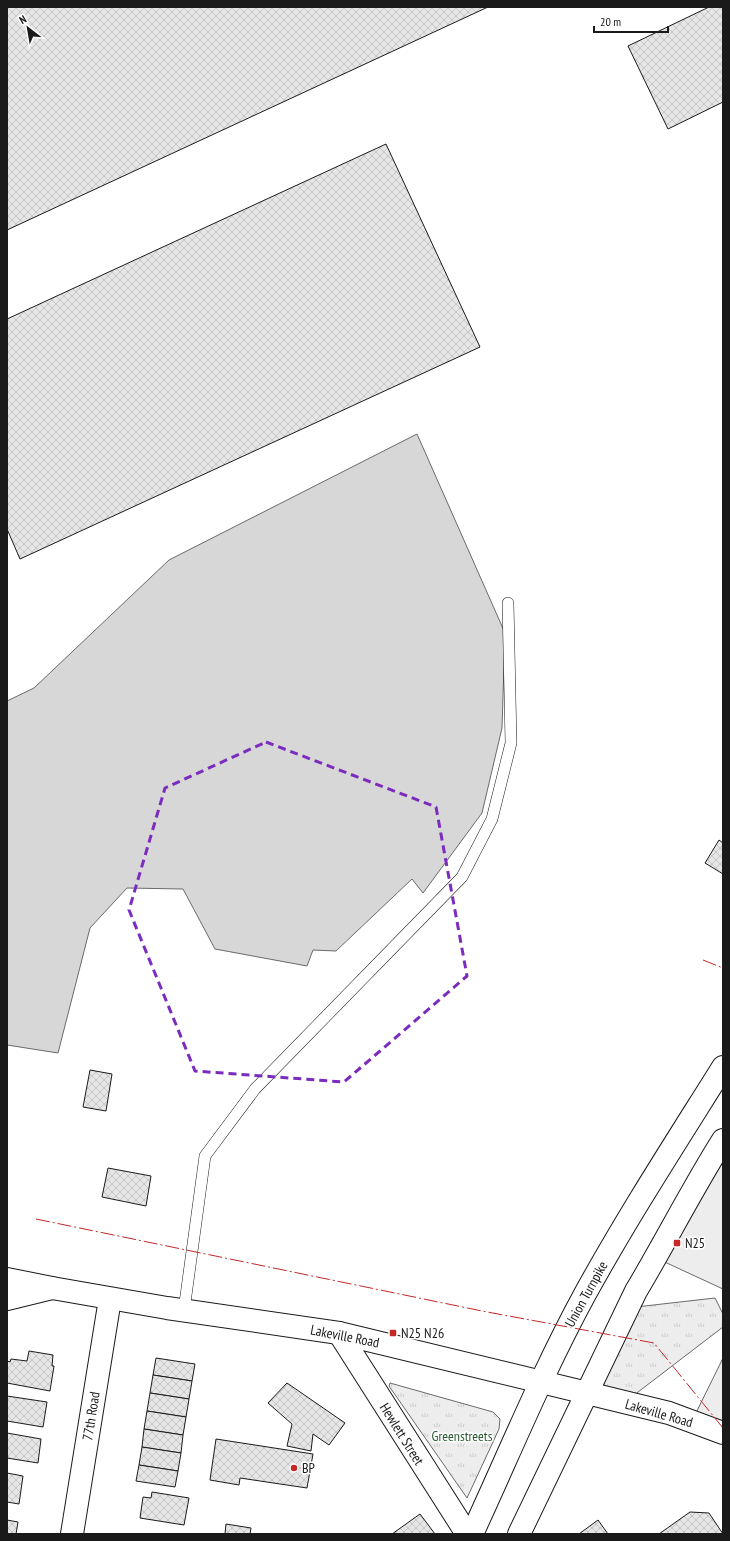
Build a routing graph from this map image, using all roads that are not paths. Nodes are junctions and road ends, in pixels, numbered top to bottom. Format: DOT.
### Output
graph roads {
  1 [pos="508,603"];
  2 [pos="723,1067"];
  3 [pos="723,1140"];
  4 [pos="7,1279"];
  5 [pos="52,1288"];
  6 [pos="7,1299"];
  7 [pos="110,1299"];
  8 [pos="184,1310"];
  9 [pos="339,1333"];
  10 [pos="541,1382"];
  11 [pos="586,1393"];
  12 [pos="723,1433"];
  13 [pos="72,1534"];
  14 [pos="467,1534"];
  15 [pos="472,1534"];
  16 [pos="518,1534"];
  1 -- 8 [label="lane"];
  2 -- 10 [label="main road, Union Turnpike"];
  3 -- 11 [label="main road"];
  4 -- 5 [label="main road, Lakeville Road"];
  5 -- 6 [label="main road"];
  5 -- 7 [label="main road, Lakeville Road"];
  7 -- 8 [label="main road, Lakeville Road"];
  7 -- 13 [label="main road, 77th Road"];
  8 -- 9 [label="main road, Lakeville Road"];
  9 -- 10 [label="main road, Lakeville Road"];
  9 -- 14 [label="main road, Hewlett Street"];
  10 -- 11 [label="main road, Lakeville Road"];
  10 -- 15 [label="main road, Union Turnpike"];
  11 -- 12 [label="main road, Lakeville Road"];
  11 -- 16 [label="main road"];
}
